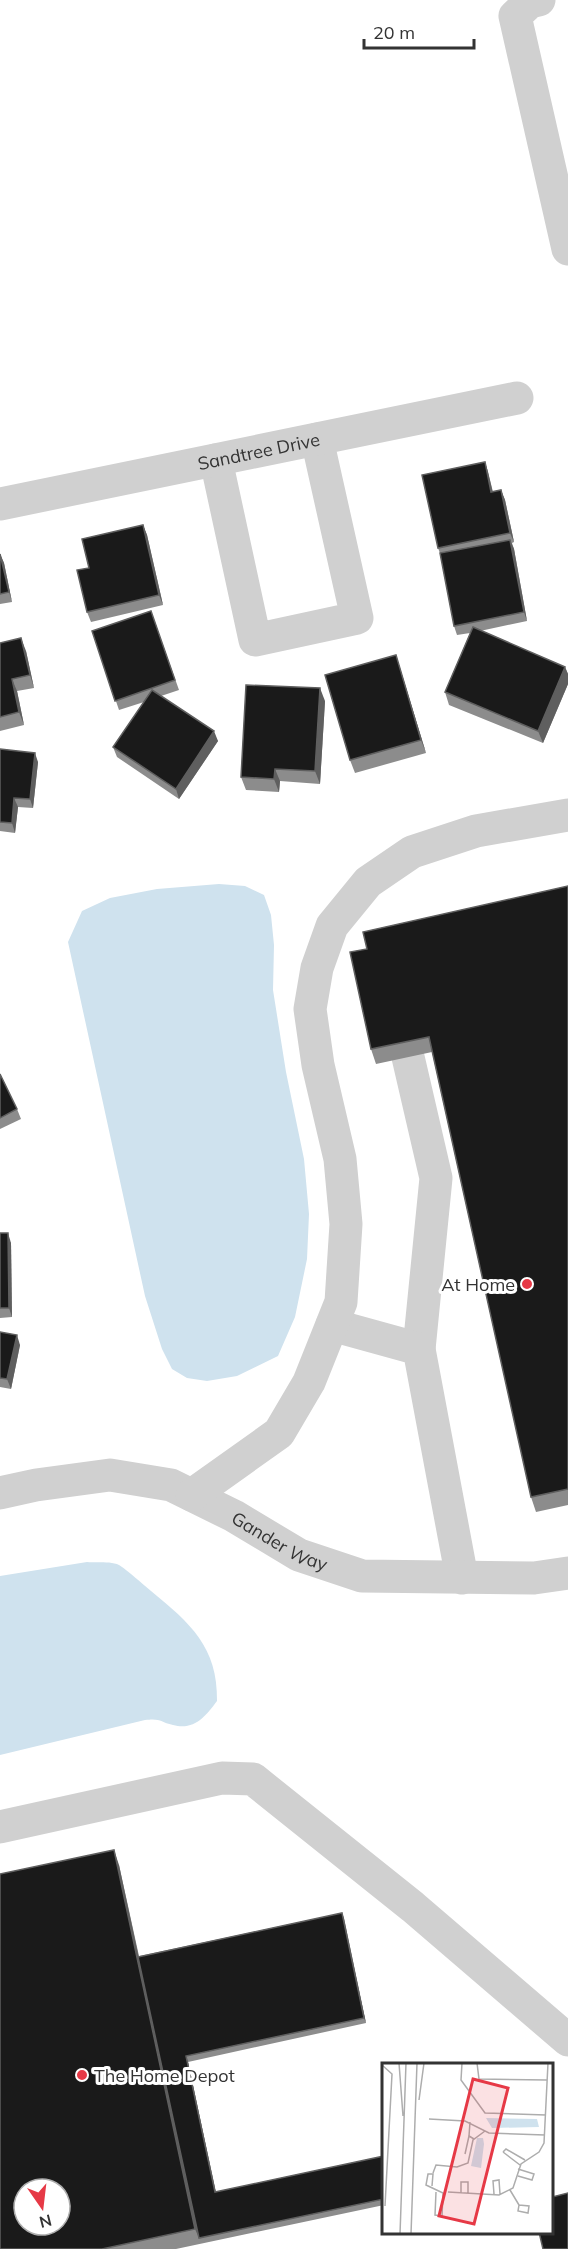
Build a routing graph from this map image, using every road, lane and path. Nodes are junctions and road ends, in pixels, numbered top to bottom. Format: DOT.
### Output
graph roads {
  1 [pos="539,0"];
  2 [pos="568,249"];
  3 [pos="517,398"];
  4 [pos="317,439"];
  5 [pos="216,460"];
  6 [pos="0,504"];
  7 [pos="568,815"];
  8 [pos="408,1057"];
  9 [pos="332,1325"];
  10 [pos="419,1349"];
  11 [pos="0,1493"];
  12 [pos="192,1495"];
  13 [pos="568,1573"];
  14 [pos="462,1578"];
  15 [pos="0,1827"];
  16 [pos="568,2040"];
  1 -- 2 [label="street"];
  3 -- 4 [label="street, Sandtree Drive"];
  4 -- 5 [label="street, Sandtree Drive"];
  4 -- 5 [label="street"];
  5 -- 6 [label="street, Sandtree Drive"];
  7 -- 9 [label="street"];
  8 -- 10 [label="street"];
  9 -- 10 [label="street"];
  9 -- 12 [label="street"];
  10 -- 14 [label="street"];
  11 -- 12 [label="street, Gander Way"];
  12 -- 14 [label="street, Gander Way"];
  13 -- 14 [label="street, Gander Way"];
  15 -- 16 [label="street"];
}
